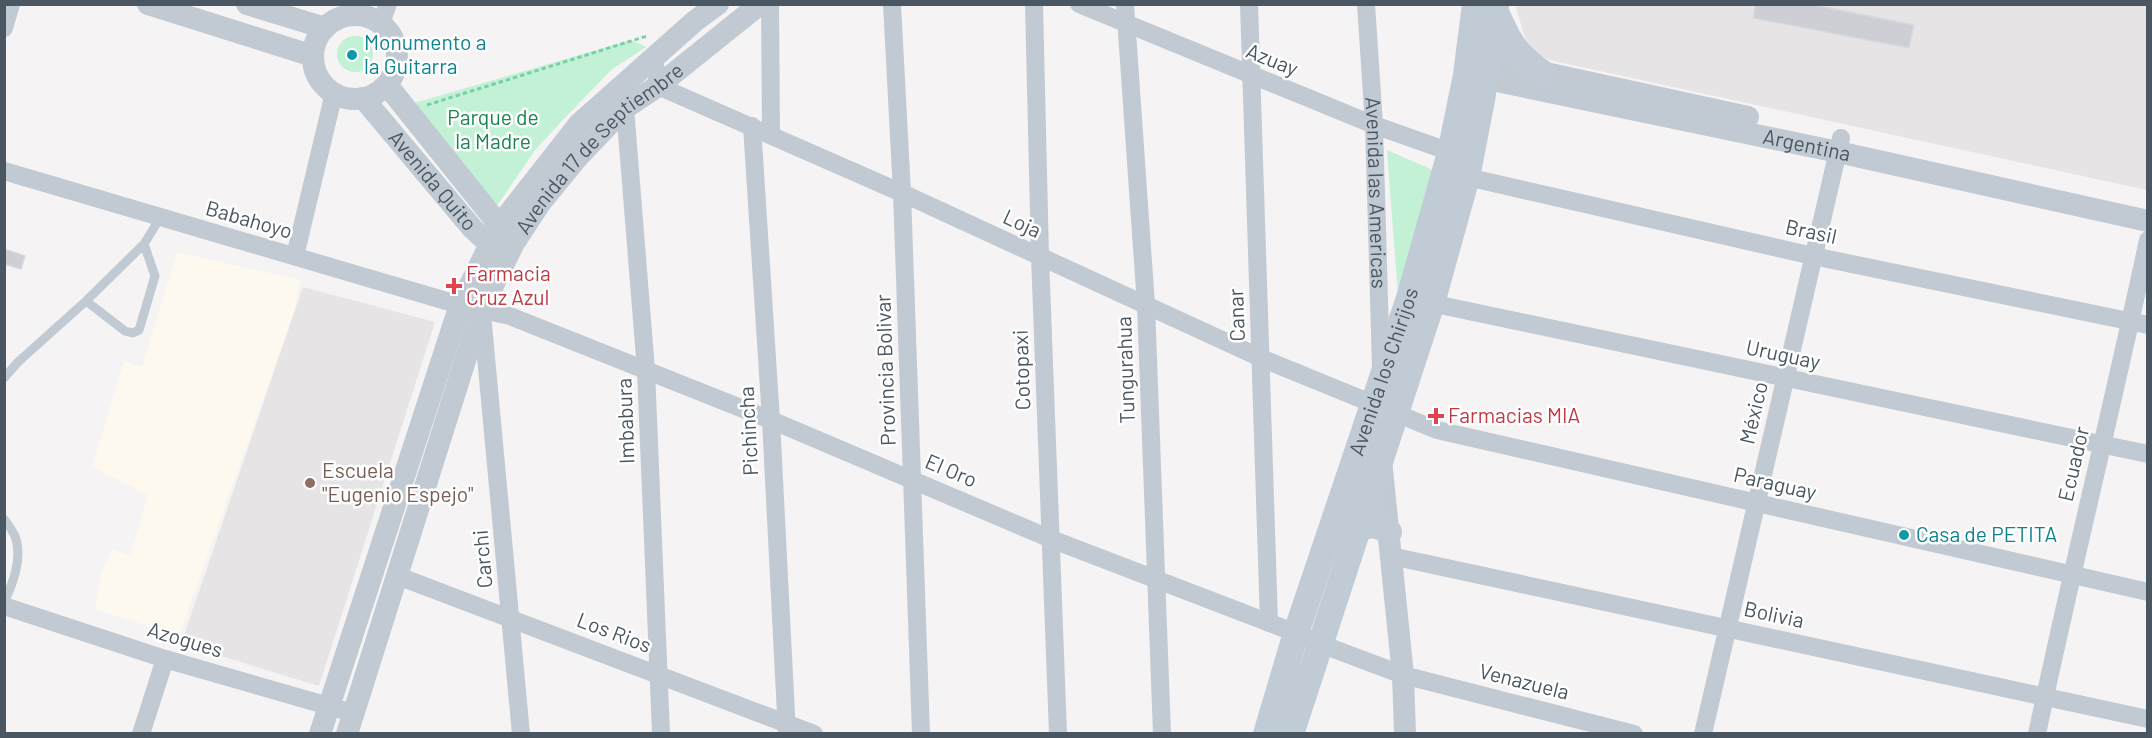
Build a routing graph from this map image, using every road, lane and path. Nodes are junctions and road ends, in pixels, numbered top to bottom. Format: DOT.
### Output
graph roads {
  1 [pos="11,4"];
  2 [pos="148,4"];
  3 [pos="247,4"];
  4 [pos="718,4"];
  5 [pos="760,4"];
  6 [pos="770,4"];
  7 [pos="892,4"];
  8 [pos="1034,4"];
  9 [pos="1079,4"];
  10 [pos="1125,4"];
  11 [pos="1249,4"];
  12 [pos="1366,4"];
  13 [pos="1489,6"];
  14 [pos="357,10"];
  15 [pos="384,14"];
  16 [pos="1127,25"];
  17 [pos="4,28"];
  18 [pos="325,28"];
  19 [pos="652,46"];
  20 [pos="313,56"];
  21 [pos="1477,67"];
  22 [pos="1541,72"];
  23 [pos="1251,76"];
  24 [pos="387,85"];
  25 [pos="658,86"];
  26 [pos="334,93"];
  27 [pos="363,98"];
  28 [pos="625,108"];
  29 [pos="408,111"];
  30 [pos="1374,125"];
  31 [pos="752,126"];
  32 [pos="771,134"];
  33 [pos="1840,145"];
  34 [pos="1462,163"];
  35 [pos="4,171"];
  36 [pos="902,193"];
  37 [pos="2148,205"];
  38 [pos="160,218"];
  39 [pos="2148,221"];
  40 [pos="494,235"];
  41 [pos="2148,240"];
  42 [pos="144,243"];
  43 [pos="510,251"];
  44 [pos="295,256"];
  45 [pos="1040,256"];
  46 [pos="1813,256"];
  47 [pos="86,301"];
  48 [pos="1421,301"];
  49 [pos="1146,305"];
  50 [pos="471,307"];
  51 [pos="2139,323"];
  52 [pos="1261,358"];
  53 [pos="646,370"];
  54 [pos="4,378"];
  55 [pos="1785,378"];
  56 [pos="1383,399"];
  57 [pos="771,420"];
  58 [pos="2102,444"];
  59 [pos="2148,454"];
  60 [pos="1381,456"];
  61 [pos="912,479"];
  62 [pos="1756,503"];
  63 [pos="4,519"];
  64 [pos="1356,532"];
  65 [pos="1051,539"];
  66 [pos="1390,544"];
  67 [pos="2071,574"];
  68 [pos="398,576"];
  69 [pos="1156,580"];
  70 [pos="2148,592"];
  71 [pos="4,604"];
  72 [pos="511,618"];
  73 [pos="1269,623"];
  74 [pos="1727,628"];
  75 [pos="1296,633"];
  76 [pos="1319,643"];
  77 [pos="165,658"];
  78 [pos="658,674"];
  79 [pos="1403,675"];
  80 [pos="2045,697"];
  81 [pos="328,706"];
  82 [pos="2148,719"];
  83 [pos="350,723"];
  84 [pos="787,728"];
  85 [pos="141,734"];
  86 [pos="320,734"];
  87 [pos="520,734"];
  88 [pos="661,734"];
  89 [pos="814,734"];
  90 [pos="921,734"];
  91 [pos="1058,734"];
  92 [pos="1162,734"];
  93 [pos="1266,734"];
  94 [pos="1291,734"];
  95 [pos="1405,734"];
  96 [pos="1634,734"];
  97 [pos="1703,734"];
  98 [pos="2037,734"];
  1 -- 17 [label="street"];
  2 -- 20 [label="street"];
  3 -- 18 [label="street"];
  4 -- 19 [label="street, Avenida 17 de Septiembre"];
  5 -- 25 [label="street, Avenida 17 de Septiembre"];
  6 -- 32 [label="street"];
  7 -- 36 [label="street, Provincia Bolivar"];
  8 -- 45 [label="street, Cotopaxi"];
  9 -- 16 [label="street, Azuay"];
  10 -- 16 [label="street, Tungurahua"];
  11 -- 23 [label="street, Canar"];
  12 -- 30 [label="street, Avenida las Americas"];
  13 -- 21 [label="main road, Avenida los Chirijos"];
  13 -- 22 [label="main road"];
  14 -- 15 [label="street"];
  14 -- 18 [label="street"];
  15 -- 24 [label="street"];
  16 -- 23 [label="street, Azuay"];
  16 -- 49 [label="street, Tungurahua"];
  18 -- 20 [label="street"];
  19 -- 25 [label="street"];
  19 -- 29 [label="path"];
  19 -- 40 [label="street, Avenida 17 de Septiembre"];
  20 -- 26 [label="street"];
  21 -- 22 [label="street, Argentina"];
  21 -- 33 [label="street, Argentina"];
  21 -- 34 [label="main road, Avenida los Chirijos"];
  22 -- 33 [label="street, Argentina"];
  23 -- 30 [label="street, Azuay"];
  23 -- 52 [label="street, Canar"];
  24 -- 27 [label="street"];
  24 -- 29 [label="street, Avenida Quito"];
  25 -- 28 [label="street, Avenida 17 de Septiembre"];
  25 -- 31 [label="street, Loja"];
  26 -- 27 [label="street"];
  26 -- 44 [label="street"];
  27 -- 40 [label="street, Avenida Quito"];
  28 -- 43 [label="street, Avenida 17 de Septiembre"];
  28 -- 53 [label="street, Imbabura"];
  29 -- 40 [label="street, Avenida Quito"];
  30 -- 34 [label="street, Azuay"];
  30 -- 56 [label="street, Avenida las Americas"];
  31 -- 32 [label="street, Loja"];
  31 -- 57 [label="street, Pichincha"];
  32 -- 36 [label="street, Loja"];
  33 -- 37 [label="street, Argentina"];
  33 -- 39 [label="street, Argentina"];
  33 -- 46 [label="street, México"];
  34 -- 46 [label="street, Brasil"];
  34 -- 48 [label="main road, Avenida los Chirijos"];
  35 -- 38 [label="street, Babahoyo"];
  36 -- 45 [label="street, Loja"];
  36 -- 61 [label="street, Provincia Bolivar"];
  38 -- 42 [label="lane"];
  38 -- 44 [label="street, Babahoyo"];
  40 -- 43 [label="street, Avenida Quito"];
  40 -- 50 [label="street, Avenida 17 de Septiembre"];
  41 -- 51 [label="street, Ecuador"];
  42 -- 47 [label="lane"];
  42 -- 47 [label="lane"];
  43 -- 50 [label="street, Avenida 17 de Septiembre"];
  44 -- 50 [label="street, Babahoyo"];
  45 -- 49 [label="street, Loja"];
  45 -- 65 [label="street, Cotopaxi"];
  46 -- 51 [label="street, Brasil"];
  46 -- 55 [label="street, México"];
  47 -- 54 [label="lane"];
  48 -- 55 [label="street, Uruguay"];
  48 -- 56 [label="main road, Avenida los Chirijos"];
  48 -- 56 [label="main road, Avenida los Chirijos"];
  49 -- 52 [label="street, Loja"];
  49 -- 69 [label="street, Tungurahua"];
  50 -- 53 [label="street, El Oro"];
  50 -- 68 [label="street, Avenida 17 de Septiembre"];
  50 -- 72 [label="street, Carchi"];
  50 -- 81 [label="street, Avenida 17 de Septiembre"];
  51 -- 58 [label="street, Ecuador"];
  52 -- 56 [label="street, Loja"];
  52 -- 73 [label="street, Canar"];
  53 -- 57 [label="street, El Oro"];
  53 -- 78 [label="street, Imbabura"];
  55 -- 58 [label="street, Uruguay"];
  55 -- 62 [label="street, México"];
  56 -- 60 [label="main road, Avenida los Chirijos"];
  56 -- 62 [label="street, Paraguay"];
  56 -- 75 [label="main road, Avenida los Chirijos"];
  57 -- 61 [label="street, El Oro"];
  57 -- 84 [label="street, Pichincha"];
  58 -- 59 [label="street, Uruguay"];
  58 -- 67 [label="street, Ecuador"];
  60 -- 64 [label="main road, Avenida los Chirijos"];
  60 -- 66 [label="street"];
  61 -- 65 [label="street, El Oro"];
  61 -- 90 [label="street, Provincia Bolivar"];
  62 -- 67 [label="street, Paraguay"];
  62 -- 74 [label="street, México"];
  63 -- 71 [label="lane"];
  64 -- 66 [label="main road"];
  64 -- 76 [label="main road, Avenida los Chirijos"];
  65 -- 69 [label="street, El Oro"];
  65 -- 91 [label="street, Cotopaxi"];
  66 -- 74 [label="street, Bolivia"];
  66 -- 79 [label="street"];
  67 -- 70 [label="street, Paraguay"];
  67 -- 80 [label="street, Ecuador"];
  68 -- 72 [label="street, Los Rios"];
  68 -- 83 [label="street, Avenida 17 de Septiembre"];
  69 -- 73 [label="street, El Oro"];
  69 -- 92 [label="street, Tungurahua"];
  71 -- 77 [label="street, Azogues"];
  72 -- 78 [label="street, Los Rios"];
  72 -- 87 [label="street, Carchi"];
  73 -- 75 [label="street, El Oro"];
  74 -- 80 [label="street, Bolivia"];
  74 -- 97 [label="street, México"];
  75 -- 76 [label="street, El Oro"];
  75 -- 93 [label="main road, Avenida los Chirijos"];
  76 -- 79 [label="street, El Oro"];
  76 -- 94 [label="main road, Avenida los Chirijos"];
  77 -- 81 [label="street, Azogues"];
  77 -- 85 [label="street"];
  78 -- 84 [label="street, Los Rios"];
  78 -- 88 [label="street, Imbabura"];
  79 -- 95 [label="street"];
  79 -- 96 [label="street, Venazuela"];
  80 -- 82 [label="street, Bolivia"];
  80 -- 98 [label="street, Ecuador"];
  81 -- 83 [label="street, Azogues"];
  81 -- 86 [label="street, Avenida 17 de Septiembre"];
  84 -- 89 [label="street, Los Rios"];
}
